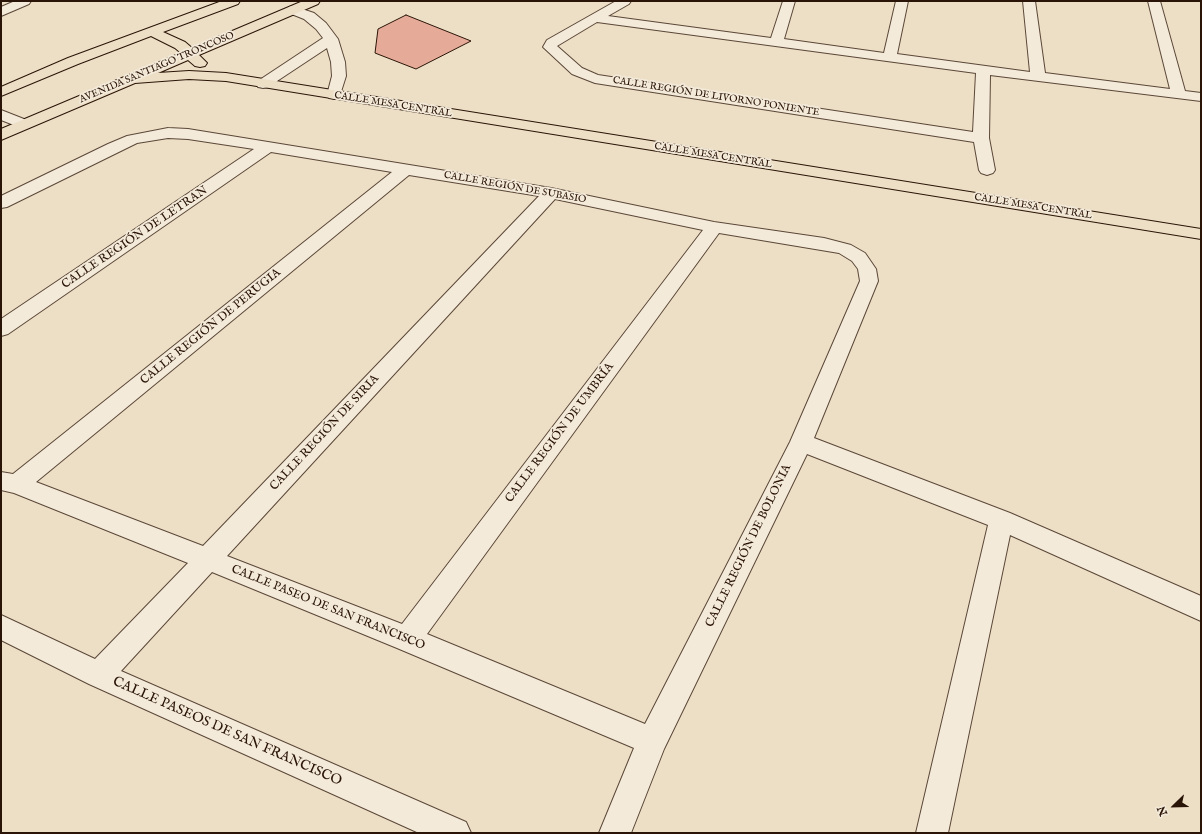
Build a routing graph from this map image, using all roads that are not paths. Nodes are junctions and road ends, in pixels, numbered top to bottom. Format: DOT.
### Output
graph roads {
  1 [pos="25,1"];
  2 [pos="234,1"];
  3 [pos="314,1"];
  4 [pos="625,1"];
  5 [pos="789,1"];
  6 [pos="902,1"];
  7 [pos="1029,1"];
  8 [pos="1154,1"];
  9 [pos="293,10"];
  10 [pos="1,12"];
  11 [pos="595,18"];
  12 [pos="152,32"];
  13 [pos="331,39"];
  14 [pos="776,42"];
  15 [pos="192,54"];
  16 [pos="890,57"];
  17 [pos="984,70"];
  18 [pos="1038,76"];
  19 [pos="226,77"];
  20 [pos="131,79"];
  21 [pos="263,84"];
  22 [pos="1,92"];
  23 [pos="1179,94"];
  24 [pos="334,96"];
  25 [pos="1201,97"];
  26 [pos="1,115"];
  27 [pos="24,124"];
  28 [pos="1,135"];
  29 [pos="981,138"];
  30 [pos="268,147"];
  31 [pos="404,170"];
  32 [pos="987,170"];
  33 [pos="551,193"];
  34 [pos="1,203"];
  35 [pos="714,227"];
  36 [pos="1201,234"];
  37 [pos="859,257"];
  38 [pos="1,329"];
  39 [pos="801,442"];
  40 [pos="9,483"];
  41 [pos="1001,520"];
  42 [pos="207,559"];
  43 [pos="1201,609"];
  44 [pos="1,627"];
  45 [pos="407,639"];
  46 [pos="99,675"];
  47 [pos="652,741"];
  48 [pos="455,833"];
  49 [pos="615,833"];
  50 [pos="932,833"];
  1 -- 10 [label="street"];
  2 -- 12 [label="main road"];
  3 -- 9 [label="main road, AVENIDA SANTIAGO TRONCOSO"];
  4 -- 11 [label="street, CALLE REGIÓN DE LIVORNO PONIENTE"];
  5 -- 14 [label="street"];
  6 -- 16 [label="street"];
  7 -- 18 [label="street"];
  8 -- 23 [label="street"];
  9 -- 13 [label="street"];
  9 -- 15 [label="main road, AVENIDA SANTIAGO TRONCOSO"];
  11 -- 14 [label="street"];
  11 -- 29 [label="street, CALLE REGIÓN DE LIVORNO PONIENTE"];
  12 -- 15 [label="main road"];
  12 -- 22 [label="main road"];
  13 -- 21 [label="street"];
  13 -- 24 [label="street"];
  14 -- 16 [label="street"];
  15 -- 19 [label="main road"];
  15 -- 20 [label="main road, AVENIDA SANTIAGO TRONCOSO"];
  16 -- 17 [label="street"];
  17 -- 18 [label="street"];
  17 -- 29 [label="street"];
  18 -- 23 [label="street"];
  19 -- 20 [label="main road"];
  19 -- 21 [label="main road, CALLE MESA CENTRAL"];
  20 -- 27 [label="main road, AVENIDA SANTIAGO TRONCOSO"];
  21 -- 24 [label="main road, CALLE MESA CENTRAL"];
  23 -- 25 [label="street"];
  24 -- 36 [label="main road, CALLE MESA CENTRAL"];
  26 -- 27 [label="street"];
  27 -- 28 [label="main road, AVENIDA SANTIAGO TRONCOSO"];
  29 -- 32 [label="street"];
  30 -- 31 [label="street, CALLE REGIÓN DE SUBASIO"];
  30 -- 34 [label="street, CALLE REGIÓN DE SUBASIO"];
  30 -- 38 [label="street, CALLE REGIÓN DE LETRAN"];
  31 -- 33 [label="street, CALLE REGIÓN DE SUBASIO"];
  31 -- 40 [label="street, CALLE REGIÓN DE PERUGIA"];
  33 -- 35 [label="street, CALLE REGIÓN DE SUBASIO"];
  33 -- 42 [label="street, CALLE REGIÓN DE SIRIA"];
  35 -- 37 [label="street, CALLE REGIÓN DE SUBASIO"];
  35 -- 45 [label="street, CALLE REGIÓN DE UMBRÍA"];
  37 -- 39 [label="street, CALLE REGIÓN DE BOLONIA"];
  39 -- 41 [label="street"];
  39 -- 47 [label="street, CALLE REGIÓN DE BOLONIA"];
  40 -- 42 [label="street, CALLE PASEO DE SAN FRANCISCO"];
  41 -- 43 [label="street"];
  41 -- 50 [label="street"];
  42 -- 45 [label="street, CALLE PASEO DE SAN FRANCISCO"];
  42 -- 46 [label="street, CALLE REGIÓN DE SIRIA"];
  44 -- 46 [label="street, CALLE PASEOS DE SAN FRANCISCO"];
  45 -- 47 [label="street, CALLE PASEO DE SAN FRANCISCO"];
  46 -- 48 [label="street, CALLE PASEOS DE SAN FRANCISCO"];
  47 -- 49 [label="street, CALLE REGIÓN DE BOLONIA"];
}
